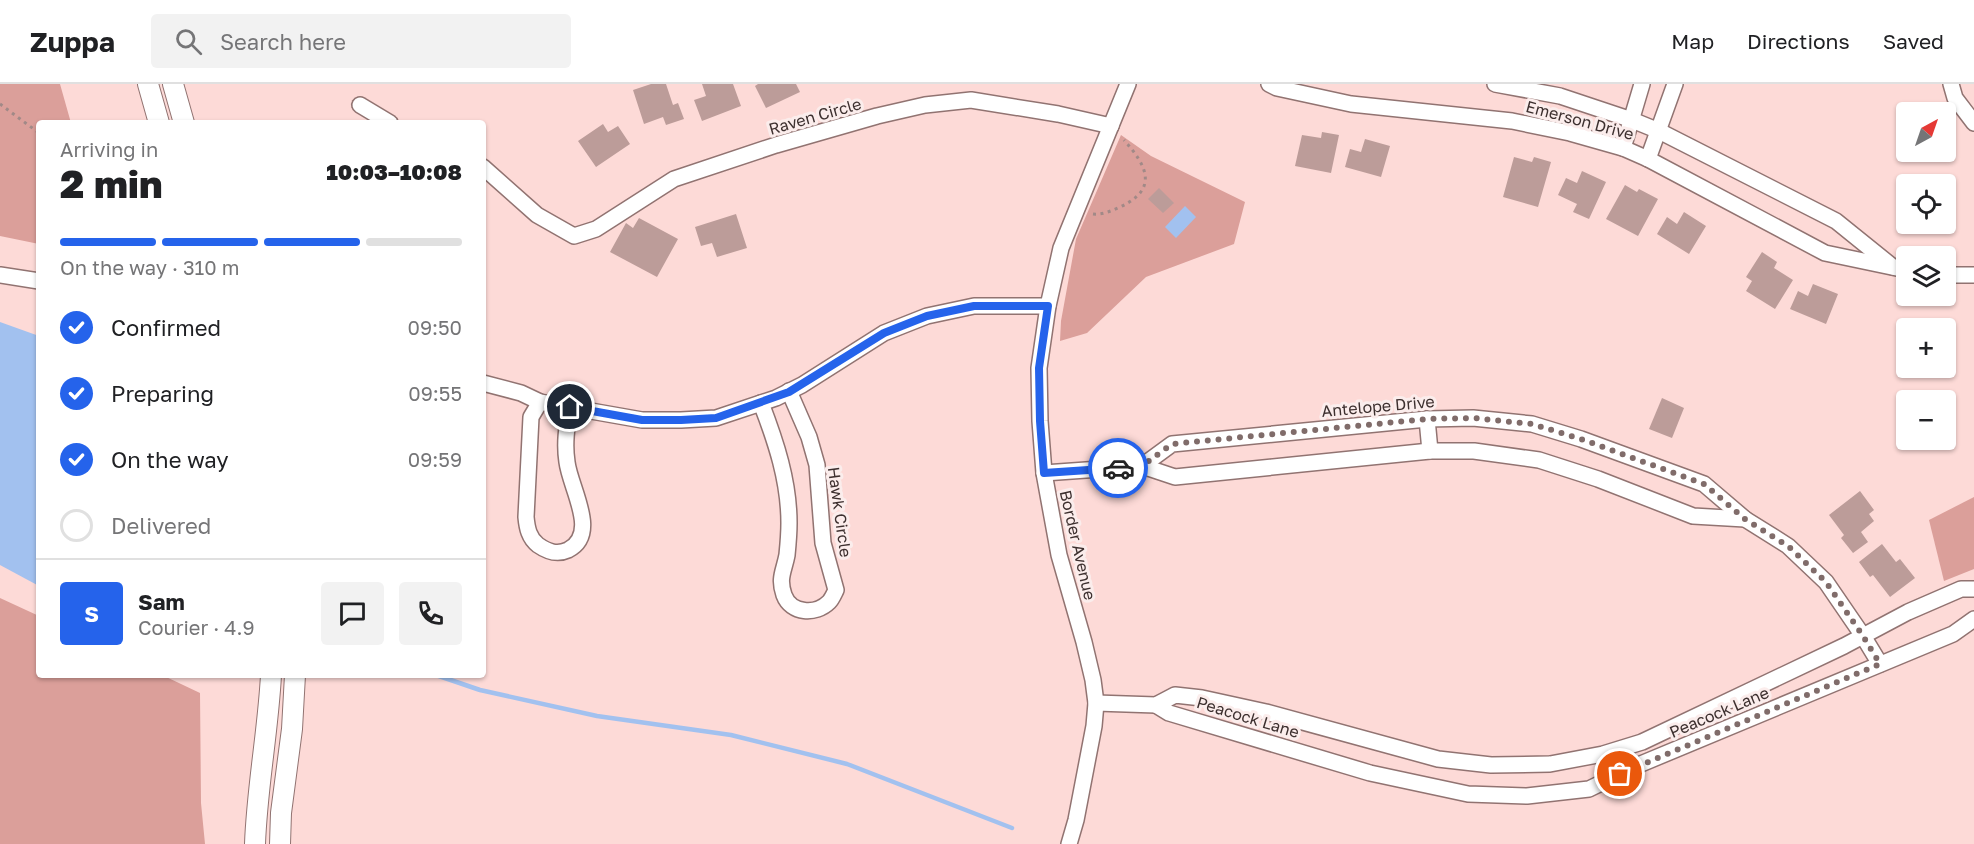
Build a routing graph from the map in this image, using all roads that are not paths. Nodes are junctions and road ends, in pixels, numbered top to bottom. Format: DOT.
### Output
graph roads {
  1 [pos="148,84"];
  2 [pos="173,84"];
  3 [pos="1128,84"];
  4 [pos="1269,84"];
  5 [pos="1496,84"];
  6 [pos="1642,84"];
  7 [pos="1675,84"];
  8 [pos="1951,84"];
  9 [pos="360,105"];
  10 [pos="158,120"];
  11 [pos="183,120"];
  12 [pos="385,120"];
  13 [pos="1632,120"];
  14 [pos="1974,123"];
  15 [pos="1111,126"];
  16 [pos="1659,131"];
  17 [pos="1623,148"];
  18 [pos="1648,159"];
  19 [pos="486,169"];
  20 [pos="1896,266"];
  21 [pos="1896,269"];
  22 [pos="0,275"];
  23 [pos="1956,275"];
  24 [pos="1974,275"];
  25 [pos="36,281"];
  26 [pos="1048,306"];
  27 [pos="486,384"];
  28 [pos="789,392"];
  29 [pos="540,402"];
  30 [pos="761,403"];
  31 [pos="570,407"];
  32 [pos="1427,419"];
  33 [pos="1430,451"];
  34 [pos="1142,466"];
  35 [pos="1044,473"];
  36 [pos="1745,519"];
  37 [pos="1974,589"];
  38 [pos="1974,619"];
  39 [pos="1863,636"];
  40 [pos="1880,664"];
  41 [pos="271,678"];
  42 [pos="295,678"];
  43 [pos="1096,704"];
  44 [pos="1156,705"];
  45 [pos="1436,758"];
  46 [pos="1428,785"];
  47 [pos="255,844"];
  48 [pos="280,844"];
  49 [pos="1069,844"];
  1 -- 10 [label="main road"];
  2 -- 11 [label="main road"];
  3 -- 15 [label="street, Border Avenue"];
  4 -- 17 [label="street, Emerson Drive"];
  5 -- 13 [label="street, Emerson Drive"];
  6 -- 13 [label="street"];
  7 -- 16 [label="street"];
  8 -- 14 [label="street"];
  9 -- 12 [label="street"];
  13 -- 16 [label="street, Emerson Drive"];
  13 -- 17 [label="street"];
  15 -- 19 [label="street, Raven Circle"];
  15 -- 26 [label="street, Border Avenue"];
  16 -- 18 [label="street"];
  16 -- 20 [label="street, Emerson Drive"];
  17 -- 18 [label="street, Emerson Drive"];
  18 -- 21 [label="street, Emerson Drive"];
  22 -- 25 [label="street"];
  23 -- 24 [label="street"];
  26 -- 28 [label="street"];
  26 -- 35 [label="street, Border Avenue"];
  27 -- 29 [label="street"];
  28 -- 30 [label="street"];
  28 -- 30 [label="street, Hawk Circle"];
  29 -- 31 [label="street"];
  29 -- 31 [label="street"];
  30 -- 31 [label="street"];
  32 -- 33 [label="street"];
  32 -- 34 [label="street, Antelope Drive"];
  32 -- 36 [label="street, Antelope Drive"];
  33 -- 34 [label="street, Antelope Drive"];
  33 -- 36 [label="street, Antelope Drive"];
  34 -- 35 [label="street, Antelope Drive"];
  35 -- 43 [label="street, Border Avenue"];
  36 -- 39 [label="street, Antelope Drive"];
  37 -- 39 [label="street, Peacock Lane"];
  38 -- 40 [label="street, Peacock Lane"];
  39 -- 40 [label="street, Antelope Drive"];
  39 -- 45 [label="street, Peacock Lane"];
  40 -- 46 [label="street, Peacock Lane"];
  41 -- 47 [label="main road"];
  42 -- 48 [label="main road"];
  43 -- 44 [label="street, Peacock Lane"];
  43 -- 49 [label="street, Border Avenue"];
  44 -- 45 [label="street, Peacock Lane"];
  44 -- 46 [label="street, Peacock Lane"];
  45 -- 46 [label="street"];
}
